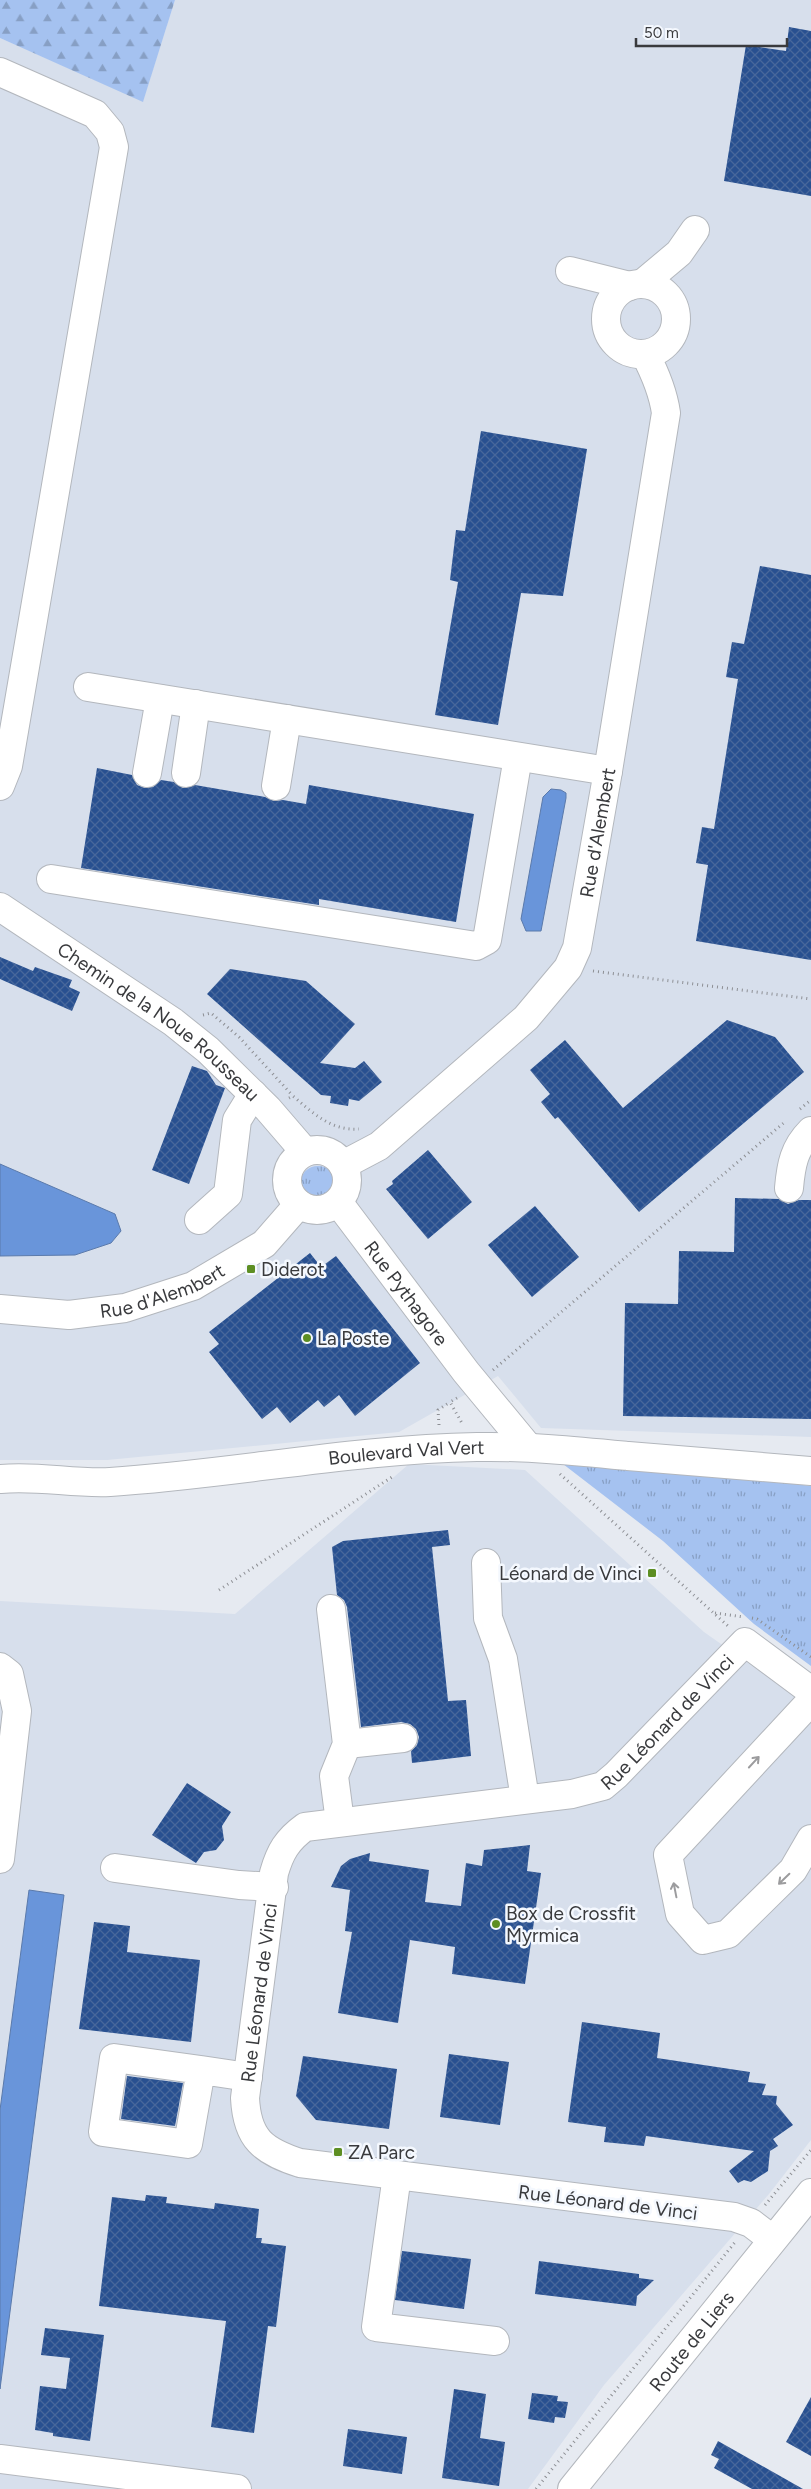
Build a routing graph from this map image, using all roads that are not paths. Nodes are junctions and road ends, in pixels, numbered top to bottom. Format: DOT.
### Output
graph roads {
  1 [pos="0,72"];
  2 [pos="695,230"];
  3 [pos="679,253"];
  4 [pos="636,285"];
  5 [pos="669,297"];
  6 [pos="607,311"];
  7 [pos="672,335"];
  8 [pos="645,354"];
  9 [pos="664,399"];
  10 [pos="88,687"];
  11 [pos="160,698"];
  12 [pos="196,704"];
  13 [pos="287,719"];
  14 [pos="518,757"];
  15 [pos="608,771"];
  16 [pos="147,773"];
  17 [pos="186,773"];
  18 [pos="0,786"];
  19 [pos="276,786"];
  20 [pos="51,879"];
  21 [pos="0,907"];
  22 [pos="254,1094"];
  23 [pos="798,1121"];
  24 [pos="305,1152"];
  25 [pos="343,1165"];
  26 [pos="789,1188"];
  27 [pos="338,1202"];
  28 [pos="299,1204"];
  29 [pos="200,1220"];
  30 [pos="0,1308"];
  31 [pos="528,1447"];
  32 [pos="811,1471"];
  33 [pos="0,1478"];
  34 [pos="486,1563"];
  35 [pos="331,1609"];
  36 [pos="0,1667"];
  37 [pos="811,1691"];
  38 [pos="811,1701"];
  39 [pos="9,1719"];
  40 [pos="403,1738"];
  41 [pos="347,1744"];
  42 [pos="525,1799"];
  43 [pos="340,1822"];
  44 [pos="811,1839"];
  45 [pos="0,1859"];
  46 [pos="114,1868"];
  47 [pos="274,1887"];
  48 [pos="202,2070"];
  49 [pos="248,2077"];
  50 [pos="397,2175"];
  51 [pos="811,2192"];
  52 [pos="772,2239"];
  53 [pos="494,2341"];
  54 [pos="0,2459"];
  55 [pos="237,2489"];
  56 [pos="572,2489"];
  1 -- 18 [label="street"];
  2 -- 3 [label="street, Rue d'Alembert"];
  3 -- 4 [label="street, Rue d'Alembert"];
  3 -- 5 [label="street, Rue d'Alembert"];
  4 -- 5 [label="street"];
  4 -- 6 [label="street, Rue d'Alembert"];
  4 -- 6 [label="street"];
  5 -- 7 [label="street, Rue d'Alembert"];
  6 -- 8 [label="street"];
  7 -- 8 [label="street"];
  7 -- 9 [label="street, Rue d'Alembert"];
  8 -- 9 [label="street, Rue d'Alembert"];
  9 -- 15 [label="street, Rue d'Alembert"];
  10 -- 11 [label="street"];
  11 -- 12 [label="street"];
  11 -- 16 [label="street"];
  12 -- 13 [label="street"];
  12 -- 17 [label="street"];
  13 -- 14 [label="street"];
  13 -- 19 [label="street"];
  14 -- 15 [label="street"];
  14 -- 20 [label="street"];
  15 -- 25 [label="street, Rue d'Alembert"];
  21 -- 22 [label="street, Chemin de la Noue Rousseau"];
  22 -- 24 [label="street, Chemin de la Noue Rousseau"];
  22 -- 29 [label="street"];
  23 -- 26 [label="street"];
  24 -- 25 [label="street"];
  24 -- 28 [label="street"];
  25 -- 27 [label="street"];
  27 -- 28 [label="street"];
  27 -- 31 [label="street, Rue Pythagore"];
  28 -- 30 [label="street, Rue d'Alembert"];
  31 -- 32 [label="street, Boulevard Val Vert"];
  31 -- 33 [label="street, Boulevard Val Vert"];
  34 -- 42 [label="street"];
  35 -- 41 [label="street"];
  36 -- 39 [label="street"];
  37 -- 42 [label="street, Rue Léonard de Vinci"];
  44 -- 38 [label="street, one-way"];
  39 -- 45 [label="street"];
  40 -- 41 [label="street"];
  41 -- 43 [label="street"];
  42 -- 43 [label="street, Rue Léonard de Vinci"];
  43 -- 47 [label="street, Rue Léonard de Vinci"];
  46 -- 47 [label="street"];
  47 -- 49 [label="street, Rue Léonard de Vinci"];
  48 -- 49 [label="street"];
  49 -- 50 [label="street, Rue Léonard de Vinci"];
  50 -- 52 [label="street, Rue Léonard de Vinci"];
  50 -- 53 [label="street"];
  51 -- 52 [label="street, Route de Liers"];
  52 -- 56 [label="street, Route de Liers"];
  54 -- 55 [label="street"];
}
